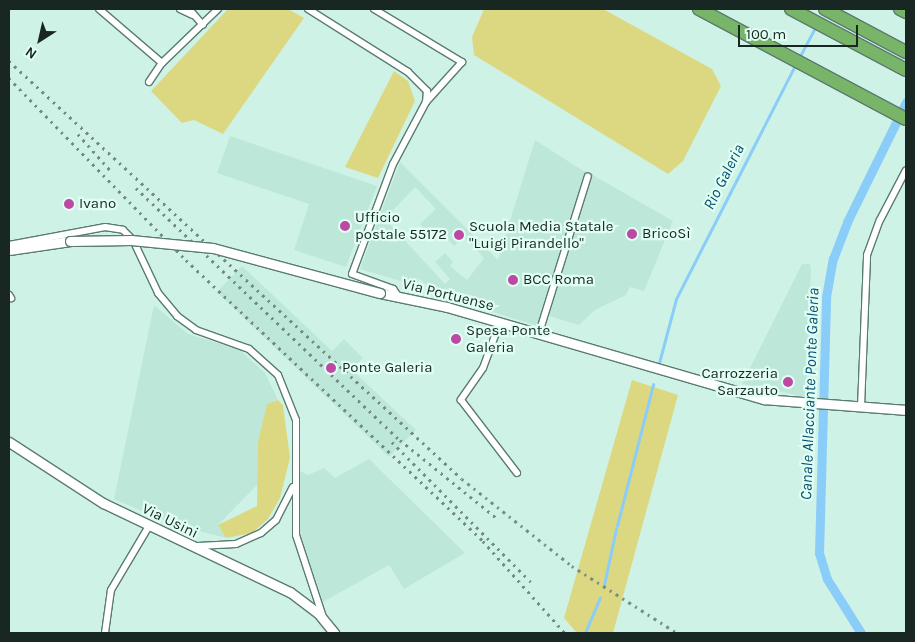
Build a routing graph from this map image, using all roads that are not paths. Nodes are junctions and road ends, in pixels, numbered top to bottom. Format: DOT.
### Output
graph roads {
  1 [pos="99,9"];
  2 [pos="180,9"];
  3 [pos="218,9"];
  4 [pos="308,9"];
  5 [pos="374,9"];
  6 [pos="699,9"];
  7 [pos="791,9"];
  8 [pos="825,9"];
  9 [pos="900,9"];
  10 [pos="191,12"];
  11 [pos="906,12"];
  12 [pos="203,25"];
  13 [pos="906,52"];
  14 [pos="162,63"];
  15 [pos="906,70"];
  16 [pos="149,82"];
  17 [pos="426,102"];
  18 [pos="906,119"];
  19 [pos="906,170"];
  20 [pos="588,176"];
  21 [pos="9,244"];
  22 [pos="9,250"];
  23 [pos="398,296"];
  24 [pos="500,322"];
  25 [pos="539,333"];
  26 [pos="861,407"];
  27 [pos="906,410"];
  28 [pos="9,442"];
  29 [pos="517,473"];
  30 [pos="294,485"];
  31 [pos="149,526"];
  32 [pos="187,545"];
  33 [pos="323,618"];
  34 [pos="105,633"];
  35 [pos="334,633"];
  1 -- 14 [label="street"];
  2 -- 10 [label="street"];
  3 -- 12 [label="street"];
  4 -- 17 [label="street"];
  5 -- 17 [label="street"];
  6 -- 18 [label="highway"];
  7 -- 15 [label="highway"];
  8 -- 13 [label="highway"];
  9 -- 11 [label="highway"];
  10 -- 12 [label="street"];
  12 -- 14 [label="street"];
  14 -- 16 [label="street"];
  17 -- 23 [label="street"];
  19 -- 26 [label="street"];
  20 -- 25 [label="street"];
  21 -- 30 [label="street"];
  22 -- 23 [label="main road, Via Portuense, bridge"];
  23 -- 24 [label="main road, Via Portuense"];
  24 -- 25 [label="main road, Via Portuense"];
  24 -- 29 [label="street"];
  25 -- 26 [label="main road, Via Portuense"];
  26 -- 27 [label="main road, Via Portuense"];
  28 -- 31 [label="main road, Via Usini"];
  30 -- 32 [label="street"];
  30 -- 33 [label="street"];
  31 -- 32 [label="main road, Via Usini"];
  31 -- 34 [label="street"];
  32 -- 33 [label="main road, Via Usini"];
  33 -- 35 [label="main road, Via Usini"];
}
